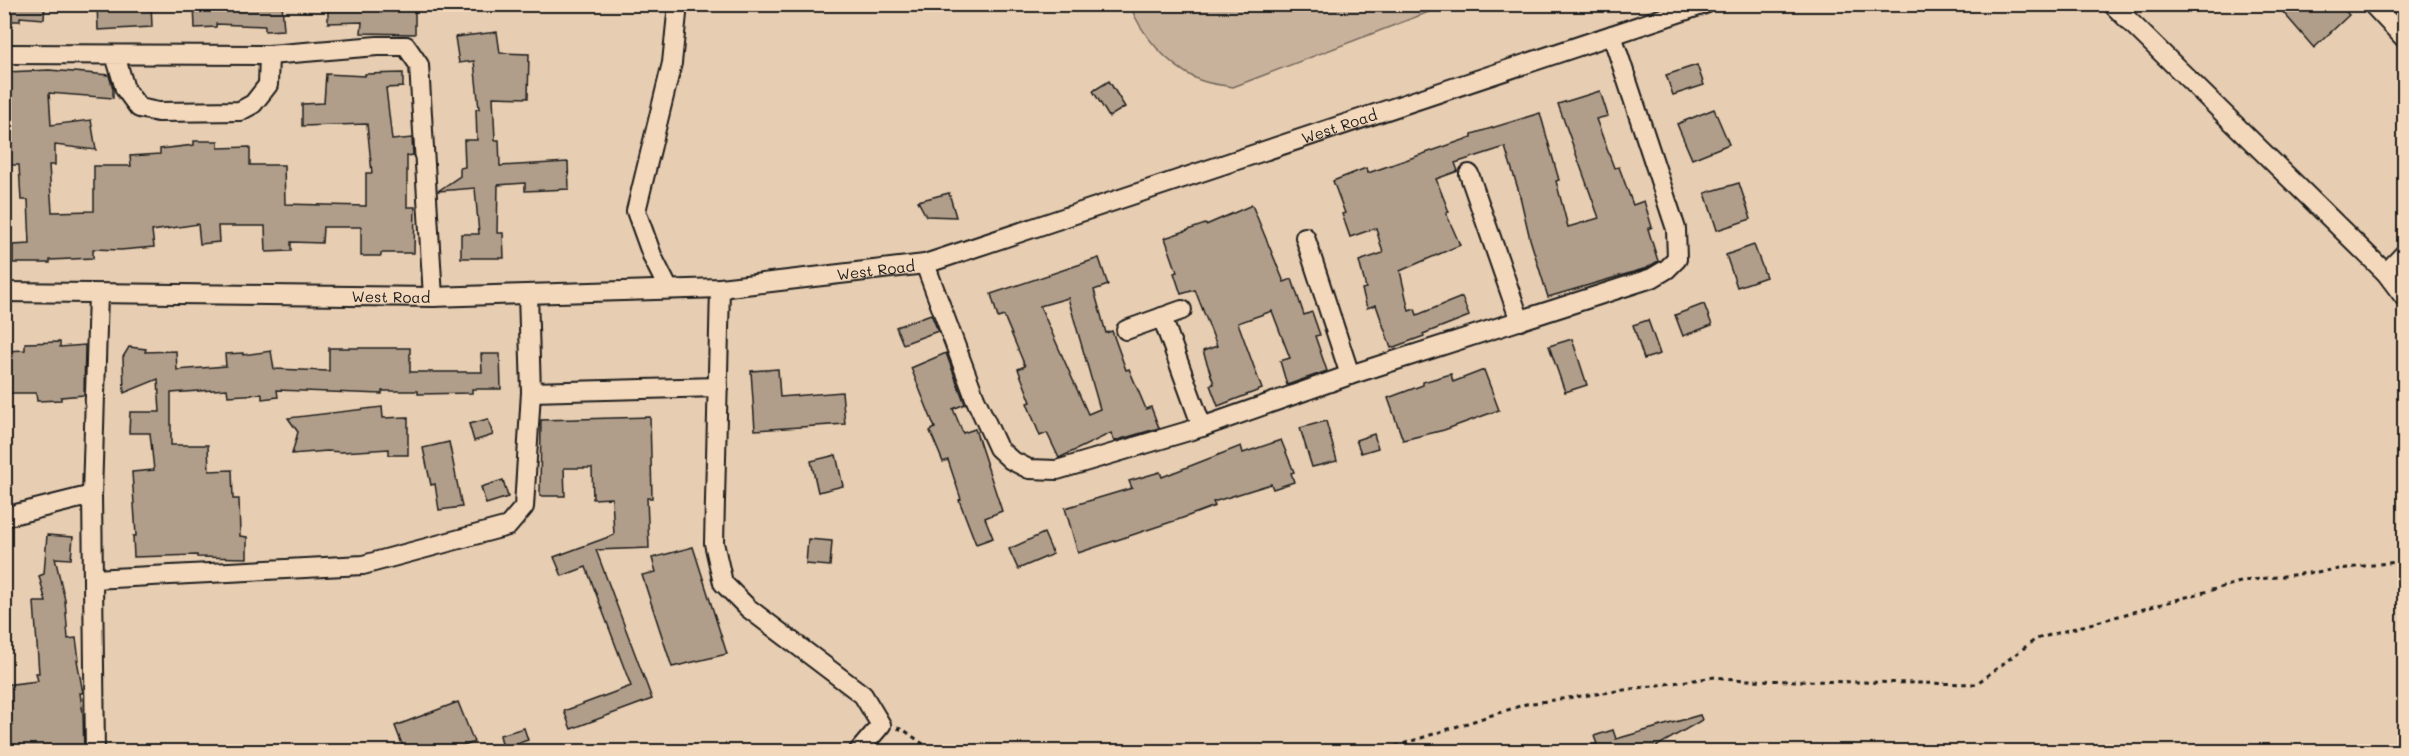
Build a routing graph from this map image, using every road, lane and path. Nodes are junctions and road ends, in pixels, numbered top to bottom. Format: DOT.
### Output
graph roads {
  1 [pos="678,4"];
  2 [pos="1706,4"];
  3 [pos="2112,4"];
  4 [pos="2372,4"];
  5 [pos="2403,33"];
  6 [pos="1612,35"];
  7 [pos="4,54"];
  8 [pos="115,55"];
  9 [pos="269,55"];
  10 [pos="1469,174"];
  11 [pos="1305,237"];
  12 [pos="2404,254"];
  13 [pos="925,264"];
  14 [pos="2386,273"];
  15 [pos="668,288"];
  16 [pos="720,288"];
  17 [pos="4,292"];
  18 [pos="98,294"];
  19 [pos="528,294"];
  20 [pos="433,297"];
  21 [pos="2404,297"];
  22 [pos="1182,310"];
  23 [pos="1162,317"];
  24 [pos="1520,321"];
  25 [pos="1126,330"];
  26 [pos="1350,375"];
  27 [pos="718,387"];
  28 [pos="531,392"];
  29 [pos="1202,427"];
  30 [pos="92,495"];
  31 [pos="4,517"];
  32 [pos="2404,561"];
  33 [pos="93,579"];
  34 [pos="881,725"];
  35 [pos="95,752"];
  36 [pos="858,752"];
  37 [pos="933,752"];
  38 [pos="1378,752"];
  1 -- 15 [label="street"];
  2 -- 6 [label="street, West Road"];
  3 -- 14 [label="street"];
  4 -- 5 [label="street"];
  6 -- 13 [label="street, West Road"];
  6 -- 24 [label="street"];
  7 -- 8 [label="street"];
  8 -- 9 [label="street"];
  8 -- 9 [label="street"];
  9 -- 20 [label="street"];
  10 -- 24 [label="street"];
  11 -- 26 [label="street"];
  12 -- 14 [label="street"];
  13 -- 16 [label="street, West Road"];
  13 -- 29 [label="street"];
  14 -- 21 [label="street"];
  15 -- 16 [label="street, West Road"];
  15 -- 19 [label="street, West Road"];
  16 -- 27 [label="street"];
  17 -- 18 [label="street, West Road"];
  18 -- 20 [label="street, West Road"];
  18 -- 30 [label="street"];
  19 -- 20 [label="street, West Road"];
  19 -- 28 [label="street"];
  22 -- 23 [label="street"];
  23 -- 25 [label="street"];
  23 -- 29 [label="street"];
  24 -- 26 [label="street"];
  26 -- 29 [label="street"];
  27 -- 28 [label="street"];
  27 -- 34 [label="street"];
  28 -- 33 [label="street"];
  30 -- 31 [label="street"];
  30 -- 33 [label="street"];
  32 -- 38 [label="path"];
  33 -- 35 [label="street"];
  34 -- 36 [label="street"];
  34 -- 37 [label="path"];
}
